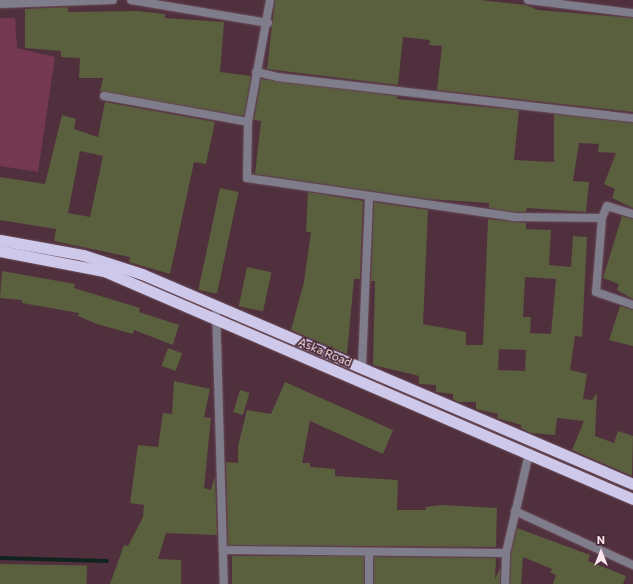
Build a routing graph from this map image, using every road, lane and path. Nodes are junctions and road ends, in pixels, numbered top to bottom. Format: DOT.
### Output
graph roads {
  1 [pos="113,0"];
  2 [pos="131,0"];
  3 [pos="270,0"];
  4 [pos="528,0"];
  5 [pos="0,4"];
  6 [pos="633,13"];
  7 [pos="268,23"];
  8 [pos="256,72"];
  9 [pos="104,96"];
  10 [pos="633,118"];
  11 [pos="248,122"];
  12 [pos="369,196"];
  13 [pos="633,214"];
  14 [pos="602,218"];
  15 [pos="0,240"];
  16 [pos="0,251"];
  17 [pos="216,305"];
  18 [pos="633,305"];
  19 [pos="214,318"];
  20 [pos="362,366"];
  21 [pos="529,453"];
  22 [pos="633,484"];
  23 [pos="633,499"];
  24 [pos="514,511"];
  25 [pos="224,550"];
  26 [pos="369,553"];
  27 [pos="506,553"];
  28 [pos="633,565"];
  29 [pos="224,584"];
  30 [pos="369,584"];
  31 [pos="505,584"];
  1 -- 5 [label="street"];
  2 -- 7 [label="street"];
  3 -- 7 [label="street"];
  4 -- 6 [label="street"];
  7 -- 8 [label="street"];
  8 -- 10 [label="street"];
  8 -- 11 [label="street"];
  9 -- 11 [label="street"];
  11 -- 12 [label="street"];
  12 -- 14 [label="street"];
  12 -- 20 [label="street"];
  13 -- 14 [label="street"];
  14 -- 18 [label="street"];
  15 -- 17 [label="highway"];
  16 -- 19 [label="highway, Aska Road"];
  17 -- 19 [label="street"];
  17 -- 20 [label="highway"];
  19 -- 21 [label="highway, Aska Road"];
  19 -- 25 [label="street"];
  20 -- 22 [label="highway"];
  21 -- 23 [label="highway, Aska Road"];
  21 -- 24 [label="street"];
  24 -- 27 [label="street"];
  24 -- 28 [label="street"];
  25 -- 26 [label="street"];
  25 -- 29 [label="street"];
  26 -- 27 [label="street"];
  26 -- 30 [label="street"];
  27 -- 31 [label="street"];
}
